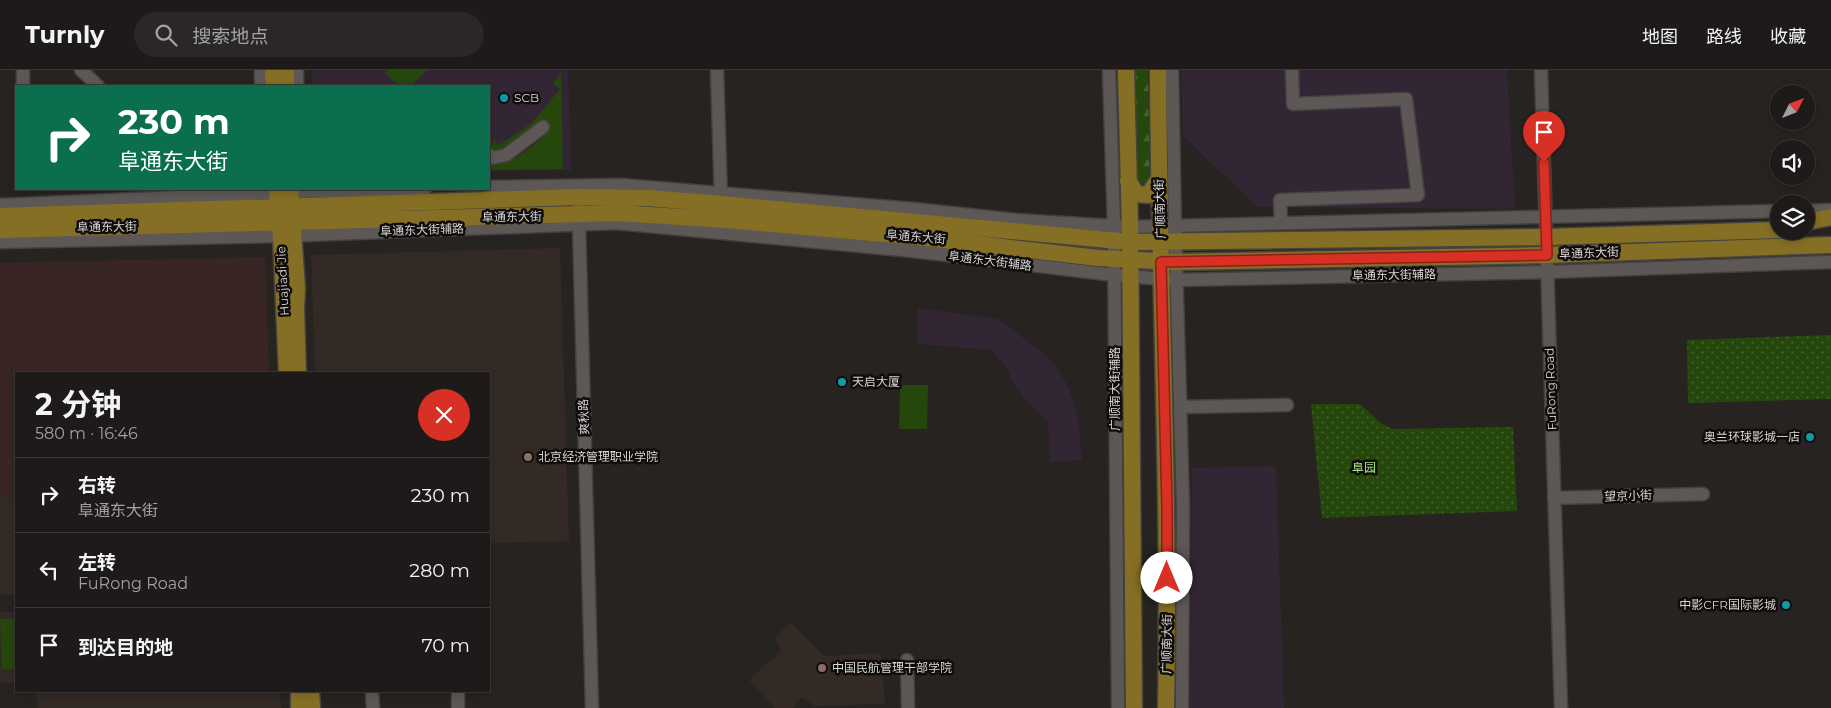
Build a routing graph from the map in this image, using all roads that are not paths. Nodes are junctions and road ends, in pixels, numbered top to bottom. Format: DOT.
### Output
graph roads {
  1 [pos="23,70"];
  2 [pos="81,70"];
  3 [pos="261,70"];
  4 [pos="273,70"];
  5 [pos="286,70"];
  6 [pos="297,70"];
  7 [pos="718,70"];
  8 [pos="1110,70"];
  9 [pos="1126,70"];
  10 [pos="1158,70"];
  11 [pos="1172,70"];
  12 [pos="1292,70"];
  13 [pos="1541,70"];
  14 [pos="23,85"];
  15 [pos="97,85"];
  16 [pos="261,85"];
  17 [pos="274,85"];
  18 [pos="286,85"];
  19 [pos="297,85"];
  20 [pos="543,127"];
  21 [pos="490,156"];
  22 [pos="1159,179"];
  23 [pos="1128,181"];
  24 [pos="490,187"];
  25 [pos="397,190"];
  26 [pos="578,191"];
  27 [pos="283,194"];
  28 [pos="721,198"];
  29 [pos="0,205"];
  30 [pos="1815,210"];
  31 [pos="1831,210"];
  32 [pos="1770,211"];
  33 [pos="0,216"];
  34 [pos="1546,217"];
  35 [pos="1831,217"];
  36 [pos="578,220"];
  37 [pos="1815,220"];
  38 [pos="1281,223"];
  39 [pos="1831,228"];
  40 [pos="286,229"];
  41 [pos="1815,229"];
  42 [pos="0,230"];
  43 [pos="1770,230"];
  44 [pos="1168,233"];
  45 [pos="1122,234"];
  46 [pos="1546,237"];
  47 [pos="0,242"];
  48 [pos="1831,245"];
  49 [pos="1769,248"];
  50 [pos="1547,255"];
  51 [pos="1831,255"];
  52 [pos="1831,262"];
  53 [pos="1122,268"];
  54 [pos="1168,271"];
  55 [pos="1547,272"];
  56 [pos="287,372"];
  57 [pos="298,372"];
  58 [pos="1287,405"];
  59 [pos="1180,407"];
  60 [pos="1703,494"];
  61 [pos="1554,498"];
  62 [pos="907,660"];
  63 [pos="299,692"];
  64 [pos="311,692"];
  65 [pos="372,692"];
  66 [pos="458,692"];
  67 [pos="299,708"];
  68 [pos="312,708"];
  69 [pos="373,708"];
  70 [pos="458,708"];
  71 [pos="592,708"];
  72 [pos="908,708"];
  73 [pos="1118,708"];
  74 [pos="1134,708"];
  75 [pos="1166,708"];
  76 [pos="1182,708"];
  77 [pos="1561,708"];
  1 -- 14 [label="street"];
  2 -- 15 [label="street"];
  3 -- 16 [label="street"];
  4 -- 17 [label="main road"];
  5 -- 18 [label="main road"];
  6 -- 19 [label="street"];
  7 -- 28 [label="street"];
  8 -- 45 [label="street"];
  9 -- 23 [label="main road"];
  10 -- 22 [label="main road, 广顺南大街"];
  11 -- 44 [label="street"];
  12 -- 38 [label="street"];
  13 -- 34 [label="street, FuRong Road"];
  20 -- 21 [label="street"];
  22 -- 23 [label="main road"];
  22 -- 44 [label="main road, 广顺南大街"];
  23 -- 45 [label="main road"];
  24 -- 26 [label="street"];
  25 -- 27 [label="street"];
  26 -- 27 [label="main road, 阜通东大街"];
  26 -- 28 [label="main road, 阜通东大街"];
  26 -- 36 [label="street, 爽秋路"];
  27 -- 29 [label="street"];
  27 -- 33 [label="main road, 阜通东大街"];
  27 -- 40 [label="main road, Huajiadi Jie"];
  28 -- 45 [label="main road, 阜通东大街"];
  30 -- 31 [label="street"];
  32 -- 34 [label="street"];
  34 -- 38 [label="street"];
  34 -- 46 [label="street, FuRong Road"];
  35 -- 37 [label="main road"];
  36 -- 40 [label="main road, 阜通东大街"];
  36 -- 53 [label="main road, 阜通东大街"];
  36 -- 71 [label="street, 爽秋路"];
  38 -- 44 [label="street"];
  39 -- 41 [label="main road"];
  40 -- 42 [label="main road, 阜通东大街"];
  40 -- 47 [label="street"];
  40 -- 56 [label="main road, Huajiadi Jie"];
  40 -- 57 [label="main road, Huajiadi Jie"];
  43 -- 46 [label="main road, 阜通东大街"];
  44 -- 45 [label="main road, 阜通东大街"];
  44 -- 46 [label="main road, 阜通东大街"];
  44 -- 54 [label="main road, 广顺南大街"];
  45 -- 53 [label="main road"];
  46 -- 50 [label="street, FuRong Road"];
  48 -- 49 [label="main road, 阜通东大街"];
  49 -- 50 [label="main road, 阜通东大街"];
  49 -- 51 [label="main road"];
  50 -- 54 [label="main road, 阜通东大街"];
  50 -- 55 [label="street, FuRong Road"];
  52 -- 55 [label="street, 阜通东大街辅路"];
  53 -- 54 [label="main road, 阜通东大街"];
  53 -- 73 [label="street, 广顺南大街辅路"];
  53 -- 74 [label="main road"];
  54 -- 55 [label="street, 阜通东大街辅路"];
  54 -- 59 [label="street"];
  54 -- 75 [label="main road, 广顺南大街"];
  55 -- 61 [label="street, FuRong Road"];
  58 -- 59 [label="street"];
  59 -- 76 [label="street"];
  60 -- 61 [label="street, 望京小街"];
  61 -- 77 [label="street, FuRong Road"];
  62 -- 72 [label="street"];
  63 -- 67 [label="main road"];
  64 -- 68 [label="main road"];
  65 -- 69 [label="street"];
  66 -- 70 [label="street"];
}
